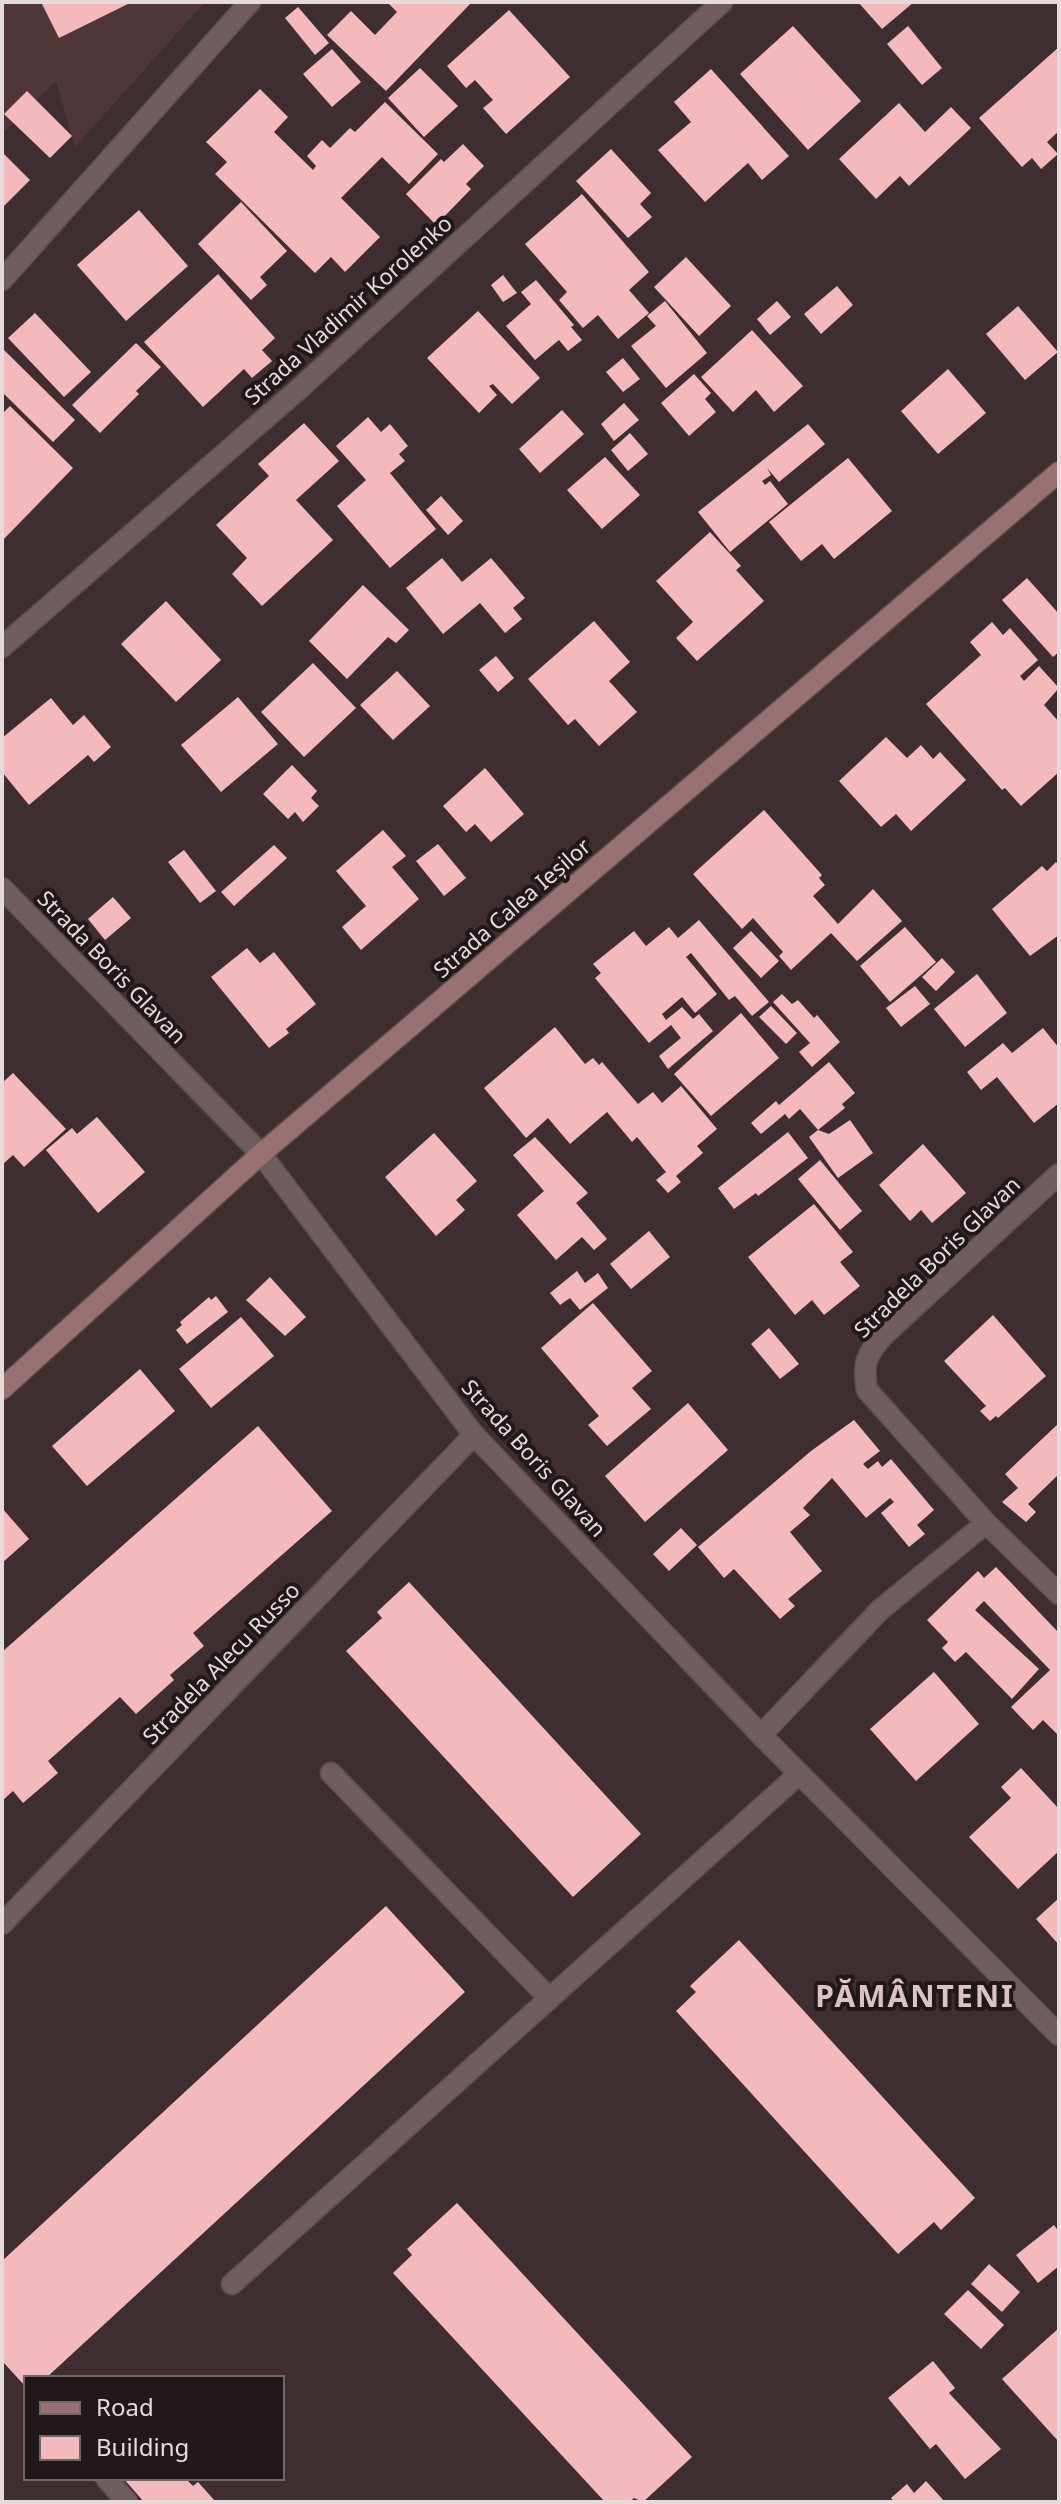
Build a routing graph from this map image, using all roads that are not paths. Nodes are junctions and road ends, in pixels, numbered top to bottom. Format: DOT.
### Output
graph roads {
  1 [pos="250,2"];
  2 [pos="722,2"];
  3 [pos="2,280"];
  4 [pos="1059,472"];
  5 [pos="2,647"];
  6 [pos="2,888"];
  7 [pos="261,1154"];
  8 [pos="1059,1174"];
  9 [pos="2,1389"];
  10 [pos="474,1435"];
  11 [pos="986,1523"];
  12 [pos="1059,1594"];
  13 [pos="761,1735"];
  14 [pos="331,1773"];
  15 [pos="799,1774"];
  16 [pos="2,1924"];
  17 [pos="548,1997"];
  18 [pos="1059,2035"];
  19 [pos="232,2284"];
  20 [pos="108,2480"];
  21 [pos="127,2502"];
  1 -- 3 [label="street"];
  2 -- 5 [label="street, Strada Vladimir Korolenko"];
  4 -- 7 [label="street, Strada Calea Ieșilor"];
  6 -- 7 [label="street, Strada Boris Glavan"];
  7 -- 9 [label="street, Strada Calea Ieșilor"];
  7 -- 10 [label="street, Strada Boris Glavan"];
  8 -- 11 [label="street, Stradela Boris Glavan"];
  10 -- 13 [label="street, Strada Boris Glavan"];
  10 -- 16 [label="street, Stradela Alecu Russo"];
  11 -- 12 [label="street, Stradela Boris Glavan"];
  11 -- 13 [label="street"];
  13 -- 15 [label="street, Strada Boris Glavan"];
  14 -- 17 [label="street"];
  15 -- 17 [label="street"];
  15 -- 18 [label="street, Strada Boris Glavan"];
  17 -- 19 [label="street"];
  20 -- 21 [label="street"];
}
